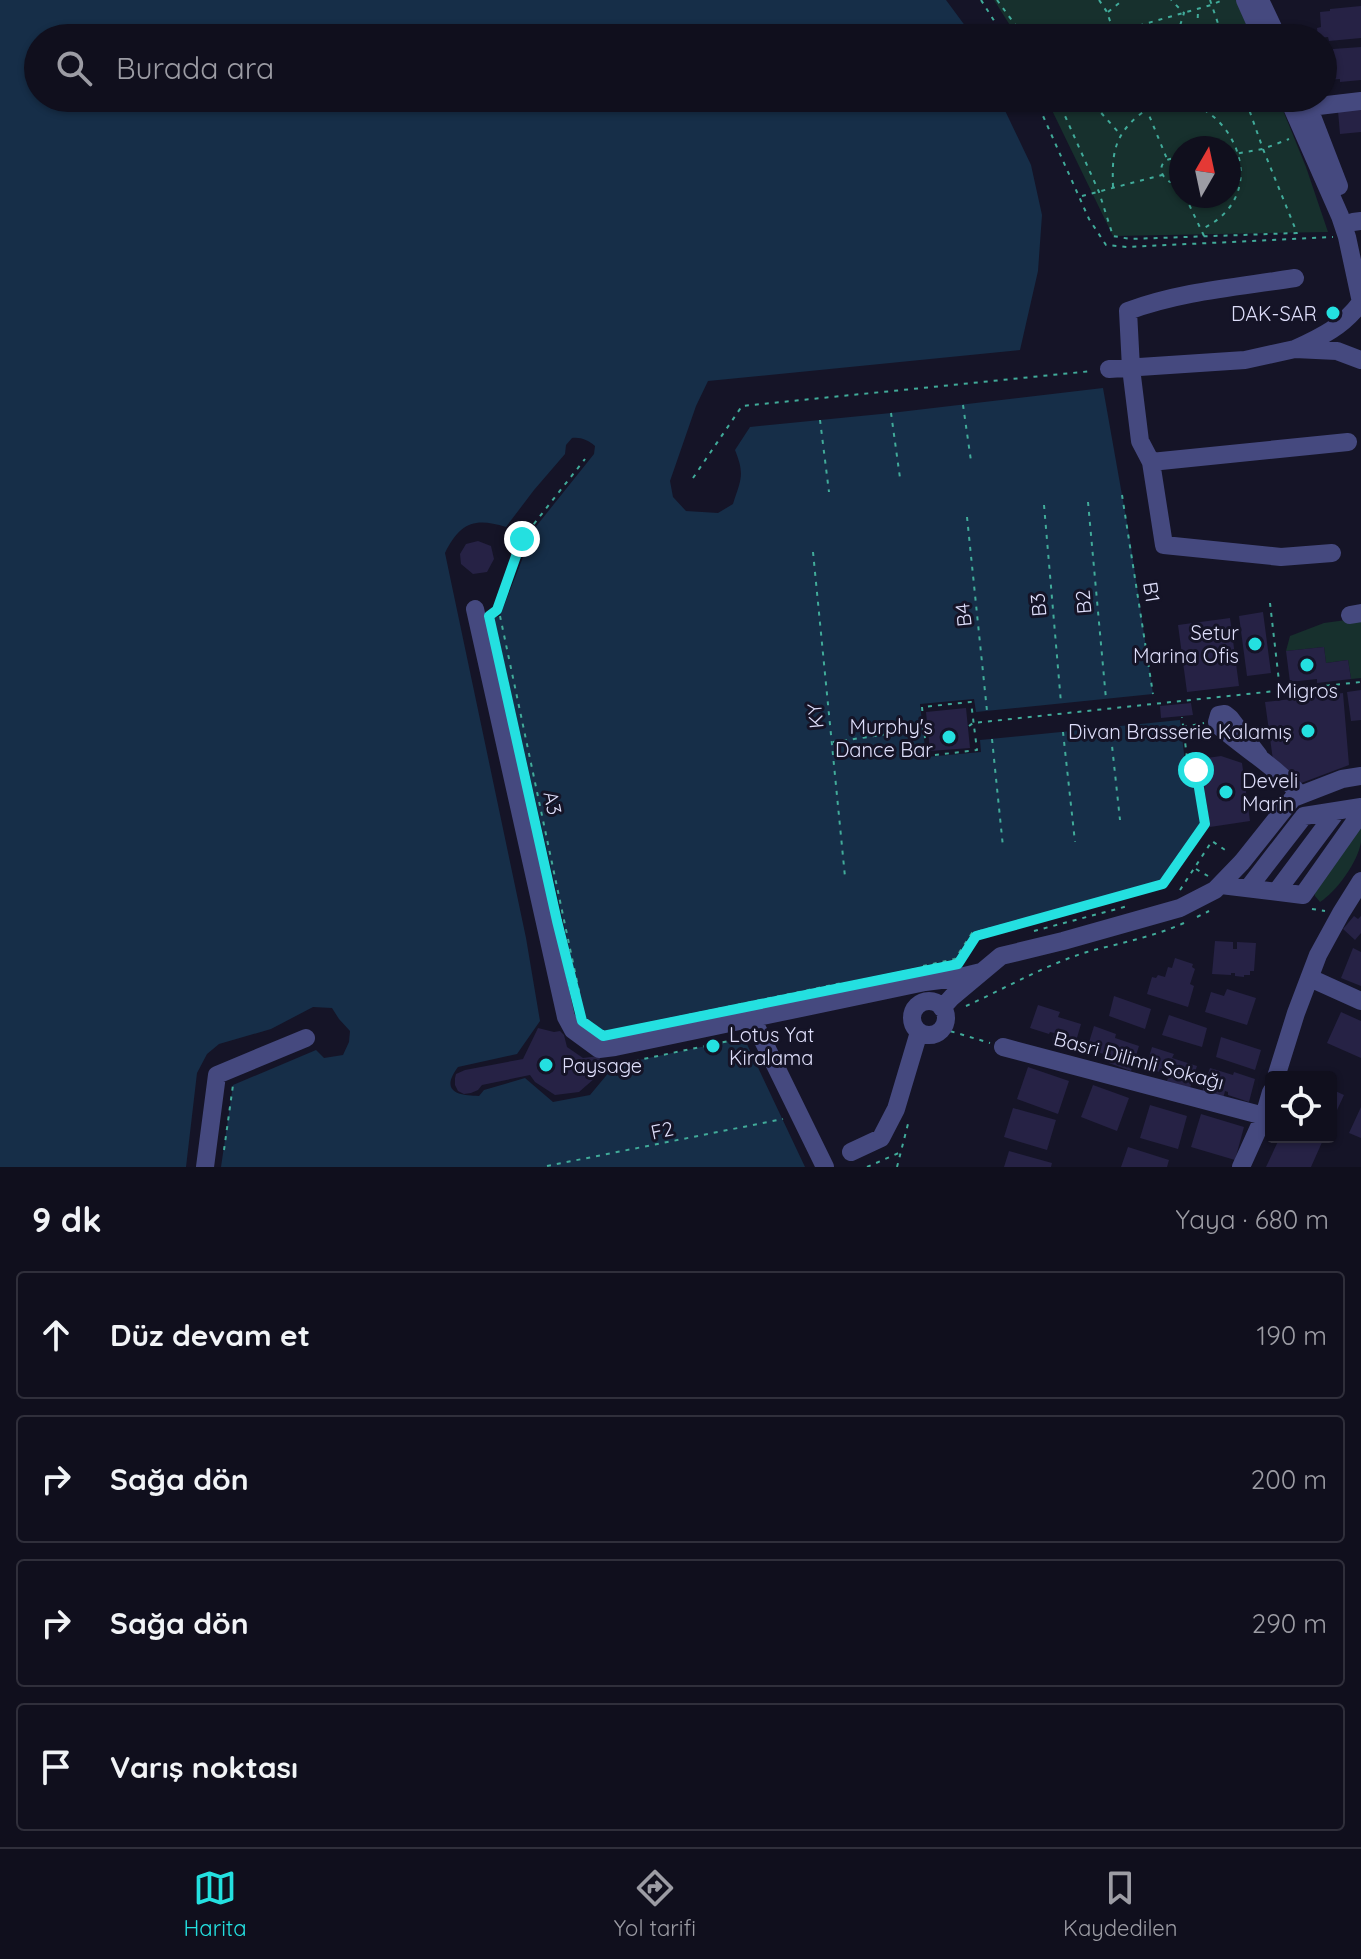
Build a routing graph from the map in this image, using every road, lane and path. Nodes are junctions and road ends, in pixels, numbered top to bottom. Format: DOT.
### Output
graph roads {
  1 [pos="981,0"];
  2 [pos="997,0"];
  3 [pos="1099,0"];
  4 [pos="1123,0"];
  5 [pos="1171,0"];
  6 [pos="1210,0"];
  7 [pos="1223,0"];
  8 [pos="1245,0"];
  9 [pos="1260,0"];
  10 [pos="1211,5"];
  11 [pos="1198,9"];
  12 [pos="1107,12"];
  13 [pos="1184,13"];
  14 [pos="996,24"];
  15 [pos="1015,24"];
  16 [pos="1111,24"];
  17 [pos="1145,24"];
  18 [pos="1181,24"];
  19 [pos="1197,24"];
  20 [pos="1218,24"];
  21 [pos="1256,24"];
  22 [pos="1271,24"];
  23 [pos="1361,101"];
  24 [pos="1337,102"];
  25 [pos="1041,112"];
  26 [pos="1063,112"];
  27 [pos="1101,112"];
  28 [pos="1143,112"];
  29 [pos="1148,112"];
  30 [pos="1208,112"];
  31 [pos="1250,112"];
  32 [pos="1294,112"];
  33 [pos="1311,112"];
  34 [pos="1121,134"];
  35 [pos="1304,134"];
  36 [pos="1230,136"];
  37 [pos="1263,149"];
  38 [pos="1241,153"];
  39 [pos="1167,159"];
  40 [pos="1162,175"];
  41 [pos="1169,181"];
  42 [pos="1113,187"];
  43 [pos="1099,192"];
  44 [pos="1079,197"];
  45 [pos="1191,208"];
  46 [pos="1229,208"];
  47 [pos="1353,227"];
  48 [pos="1202,229"];
  49 [pos="1205,238"];
  50 [pos="1207,243"];
  51 [pos="1361,257"];
  52 [pos="1295,278"];
  53 [pos="1361,302"];
  54 [pos="1295,349"];
  55 [pos="1361,360"];
  56 [pos="1131,368"];
  57 [pos="1109,369"];
  58 [pos="963,405"];
  59 [pos="891,413"];
  60 [pos="820,420"];
  61 [pos="1348,442"];
  62 [pos="585,459"];
  63 [pos="971,461"];
  64 [pos="1151,462"];
  65 [pos="693,478"];
  66 [pos="900,478"];
  67 [pos="829,492"];
  68 [pos="1122,495"];
  69 [pos="1088,502"];
  70 [pos="1044,505"];
  71 [pos="967,517"];
  72 [pos="813,552"];
  73 [pos="1332,553"];
  74 [pos="1270,603"];
  75 [pos="482,612"];
  76 [pos="500,616"];
  77 [pos="1361,682"];
  78 [pos="1280,691"];
  79 [pos="1153,694"];
  80 [pos="1106,699"];
  81 [pos="1061,703"];
  82 [pos="987,711"];
  83 [pos="1182,717"];
  84 [pos="1217,722"];
  85 [pos="973,723"];
  86 [pos="969,726"];
  87 [pos="1110,727"];
  88 [pos="1183,727"];
  89 [pos="924,729"];
  90 [pos="1063,732"];
  91 [pos="992,739"];
  92 [pos="831,742"];
  93 [pos="1361,776"];
  94 [pos="1361,788"];
  95 [pos="1303,794"];
  96 [pos="1361,810"];
  97 [pos="1336,812"];
  98 [pos="1120,820"];
  99 [pos="1075,842"];
  100 [pos="1003,847"];
  101 [pos="1242,862"];
  102 [pos="845,877"];
  103 [pos="1361,881"];
  104 [pos="1163,884"];
  105 [pos="1221,885"];
  106 [pos="1249,887"];
  107 [pos="1277,891"];
  108 [pos="1178,892"];
  109 [pos="1132,905"];
  110 [pos="1217,906"];
  111 [pos="1303,908"];
  112 [pos="1341,913"];
  113 [pos="1027,933"];
  114 [pos="568,964"];
  115 [pos="958,964"];
  116 [pos="925,965"];
  117 [pos="981,972"];
  118 [pos="1310,978"];
  119 [pos="850,981"];
  120 [pos="580,996"];
  121 [pos="1361,1001"];
  122 [pos="966,1006"];
  123 [pos="579,1007"];
  124 [pos="948,1010"];
  125 [pos="704,1017"];
  126 [pos="640,1025"];
  127 [pos="747,1030"];
  128 [pos="632,1031"];
  129 [pos="950,1031"];
  130 [pos="923,1037"];
  131 [pos="306,1038"];
  132 [pos="1003,1047"];
  133 [pos="657,1051"];
  134 [pos="615,1056"];
  135 [pos="1278,1071"];
  136 [pos="233,1085"];
  137 [pos="911,1110"];
  138 [pos="1265,1113"];
  139 [pos="784,1114"];
  140 [pos="1264,1116"];
  141 [pos="783,1119"];
  142 [pos="790,1127"];
  143 [pos="902,1151"];
  144 [pos="851,1152"];
  145 [pos="223,1153"];
  146 [pos="547,1166"];
  147 [pos="205,1167"];
  148 [pos="825,1167"];
  149 [pos="867,1167"];
  150 [pos="897,1167"];
  151 [pos="1241,1167"];
  1 -- 14 [label="path"];
  2 -- 15 [label="path"];
  3 -- 12 [label="path"];
  4 -- 12 [label="path"];
  5 -- 13 [label="path"];
  6 -- 10 [label="path"];
  7 -- 10 [label="path"];
  8 -- 21 [label="street"];
  9 -- 22 [label="street"];
  10 -- 11 [label="path"];
  10 -- 20 [label="path"];
  11 -- 13 [label="path"];
  11 -- 19 [label="path"];
  12 -- 16 [label="path"];
  13 -- 17 [label="path"];
  13 -- 18 [label="path"];
  23 -- 24 [label="street"];
  25 -- 44 [label="path"];
  26 -- 43 [label="path"];
  27 -- 34 [label="path"];
  28 -- 34 [label="path"];
  29 -- 39 [label="path"];
  30 -- 36 [label="path"];
  31 -- 37 [label="path"];
  32 -- 35 [label="street"];
  33 -- 47 [label="street"];
  34 -- 42 [label="path"];
  35 -- 37 [label="path"];
  35 -- 47 [label="street"];
  37 -- 38 [label="path"];
  37 -- 49 [label="path"];
  39 -- 40 [label="path"];
  40 -- 41 [label="path"];
  40 -- 42 [label="path"];
  42 -- 43 [label="path"];
  43 -- 44 [label="path"];
  43 -- 49 [label="path"];
  44 -- 50 [label="path"];
  45 -- 48 [label="path"];
  46 -- 48 [label="path"];
  47 -- 50 [label="path"];
  47 -- 51 [label="street"];
  47 -- 53 [label="street"];
  48 -- 49 [label="path"];
  49 -- 50 [label="path"];
  52 -- 56 [label="street"];
  53 -- 54 [label="street"];
  54 -- 55 [label="street"];
  54 -- 56 [label="street"];
  56 -- 57 [label="street"];
  56 -- 64 [label="street"];
  57 -- 65 [label="path"];
  58 -- 63 [label="path"];
  59 -- 66 [label="path"];
  60 -- 67 [label="path"];
  61 -- 64 [label="street"];
  62 -- 75 [label="path"];
  64 -- 73 [label="street"];
  68 -- 79 [label="path, B1"];
  69 -- 80 [label="path, B2"];
  70 -- 81 [label="path, B3"];
  71 -- 82 [label="path, B4"];
  72 -- 92 [label="path, KY"];
  74 -- 78 [label="path"];
  75 -- 134 [label="street"];
  76 -- 120 [label="path, A3"];
  77 -- 78 [label="path"];
  78 -- 85 [label="path"];
  83 -- 88 [label="path"];
  84 -- 88 [label="path"];
  84 -- 95 [label="street"];
  85 -- 86 [label="path"];
  85 -- 89 [label="path"];
  85 -- 89 [label="path"];
  87 -- 98 [label="path"];
  88 -- 104 [label="path"];
  89 -- 92 [label="path"];
  90 -- 99 [label="path"];
  91 -- 100 [label="path"];
  92 -- 102 [label="path, KY"];
  93 -- 95 [label="street"];
  94 -- 95 [label="street"];
  95 -- 101 [label="street"];
  96 -- 97 [label="street"];
  96 -- 107 [label="street"];
  97 -- 106 [label="street"];
  97 -- 107 [label="street"];
  101 -- 105 [label="street"];
  101 -- 108 [label="path"];
  103 -- 112 [label="street"];
  104 -- 115 [label="path"];
  104 -- 116 [label="path"];
  105 -- 106 [label="street"];
  105 -- 117 [label="street"];
  106 -- 107 [label="street"];
  109 -- 113 [label="path"];
  110 -- 122 [label="path"];
  111 -- 112 [label="path"];
  112 -- 118 [label="street"];
  114 -- 123 [label="path"];
  117 -- 124 [label="street"];
  117 -- 127 [label="street"];
  118 -- 121 [label="street"];
  118 -- 135 [label="street"];
  119 -- 126 [label="path"];
  124 -- 129 [label="path"];
  124 -- 130 [label="street"];
  125 -- 128 [label="path"];
  127 -- 133 [label="path"];
  127 -- 134 [label="street"];
  127 -- 134 [label="path"];
  127 -- 148 [label="street"];
  129 -- 130 [label="path"];
  129 -- 132 [label="path"];
  130 -- 144 [label="street"];
  131 -- 147 [label="street"];
  132 -- 140 [label="street, Basri Dilimli Sokağı"];
  136 -- 145 [label="path"];
  137 -- 143 [label="path"];
  138 -- 140 [label="street"];
  139 -- 142 [label="path"];
  140 -- 151 [label="street"];
  141 -- 146 [label="path, F2"];
  143 -- 149 [label="path"];
  143 -- 150 [label="path"];
}
